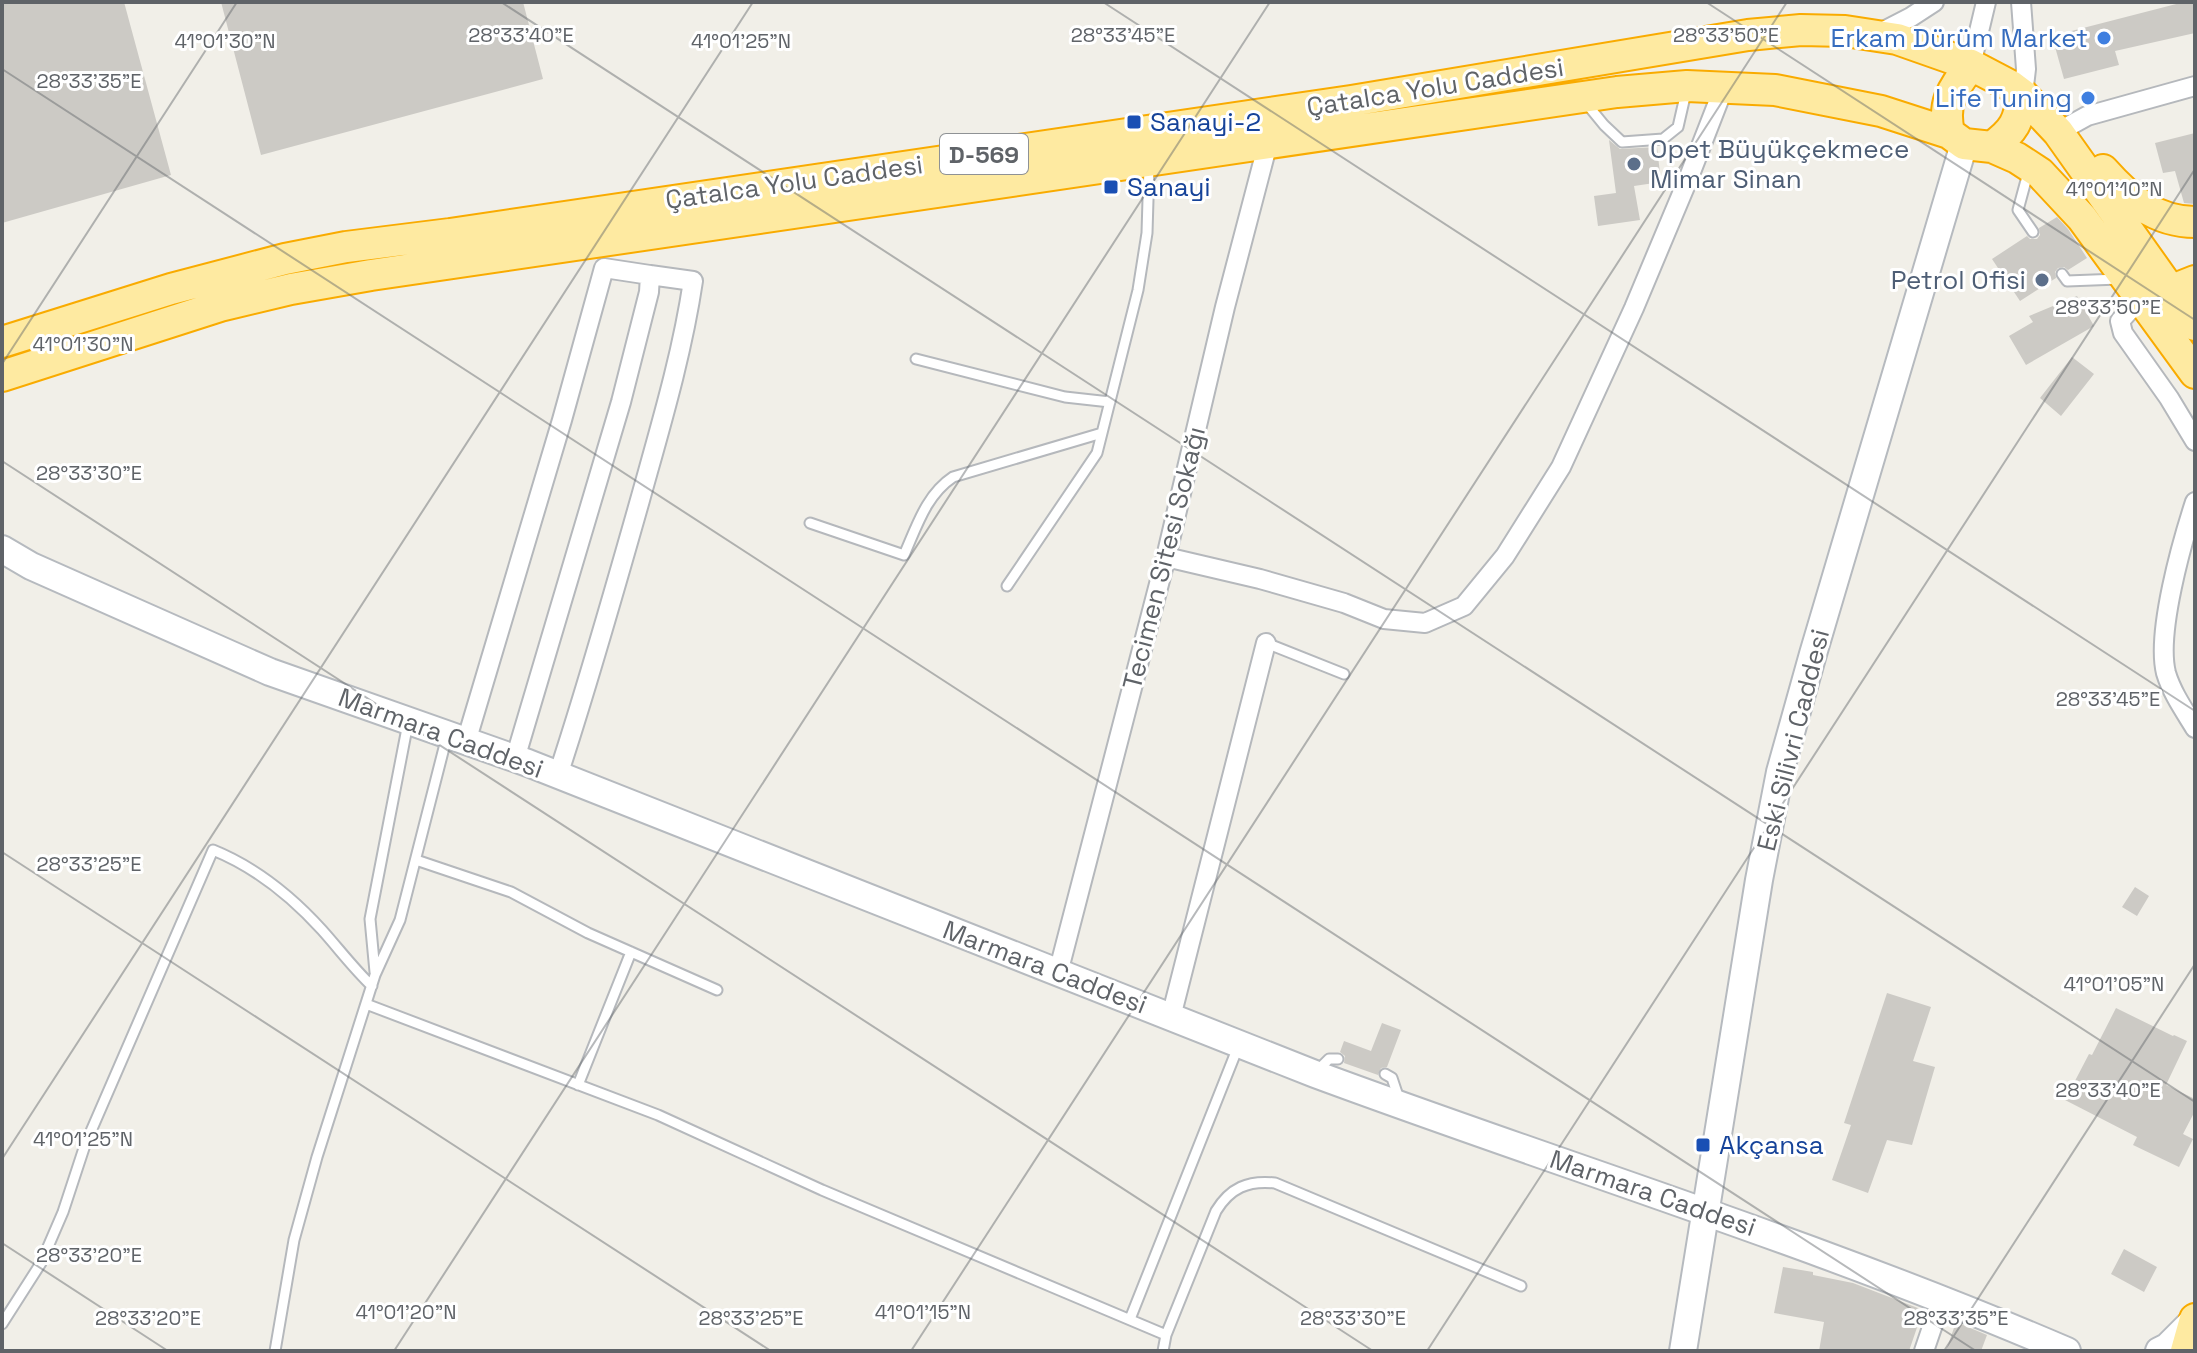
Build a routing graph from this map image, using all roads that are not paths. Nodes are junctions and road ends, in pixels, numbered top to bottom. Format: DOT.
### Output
graph roads {
  1 [pos="1934,2"];
  2 [pos="1986,2"];
  3 [pos="2021,2"];
  4 [pos="1875,35"];
  5 [pos="1971,65"];
  6 [pos="1687,86"];
  7 [pos="2195,86"];
  8 [pos="1724,87"];
  9 [pos="2023,95"];
  10 [pos="1581,98"];
  11 [pos="2058,132"];
  12 [pos="1968,141"];
  13 [pos="1268,143"];
  14 [pos="1149,161"];
  15 [pos="2030,166"];
  16 [pos="2195,222"];
  17 [pos="2033,232"];
  18 [pos="2062,274"];
  19 [pos="650,275"];
  20 [pos="2183,286"];
  21 [pos="2134,290"];
  22 [pos="2195,325"];
  23 [pos="2,342"];
  24 [pos="916,359"];
  25 [pos="2195,373"];
  26 [pos="2,376"];
  27 [pos="1110,402"];
  28 [pos="1102,433"];
  29 [pos="2195,441"];
  30 [pos="2195,502"];
  31 [pos="810,523"];
  32 [pos="2,549"];
  33 [pos="1166,557"];
  34 [pos="2,558"];
  35 [pos="31,566"];
  36 [pos="1007,586"];
  37 [pos="1266,643"];
  38 [pos="1344,674"];
  39 [pos="408,721"];
  40 [pos="2195,728"];
  41 [pos="457,738"];
  42 [pos="515,759"];
  43 [pos="558,775"];
  44 [pos="416,860"];
  45 [pos="631,952"];
  46 [pos="1058,973"];
  47 [pos="375,975"];
  48 [pos="372,986"];
  49 [pos="717,990"];
  50 [pos="366,1004"];
  51 [pos="1171,1017"];
  52 [pos="1240,1044"];
  53 [pos="1338,1059"];
  54 [pos="1315,1074"];
  55 [pos="1385,1074"];
  56 [pos="578,1085"];
  57 [pos="1402,1106"];
  58 [pos="1706,1211"];
  59 [pos="1521,1286"];
  60 [pos="1942,1298"];
  61 [pos="1130,1319"];
  62 [pos="2195,1319"];
  63 [pos="2,1324"];
  64 [pos="1166,1335"];
  65 [pos="275,1351"];
  66 [pos="1163,1351"];
  67 [pos="1683,1351"];
  68 [pos="1924,1351"];
  69 [pos="2067,1351"];
  70 [pos="2159,1351"];
  71 [pos="2186,1351"];
  1 -- 4 [label="street"];
  2 -- 5 [label="street"];
  3 -- 9 [label="street"];
  4 -- 5 [label="highway, Çatalca Yolu Caddesi / D-569"];
  4 -- 23 [label="highway, Çatalca Yolu Caddesi / D-569"];
  5 -- 9 [label="highway, D-569"];
  5 -- 12 [label="highway"];
  6 -- 8 [label="highway, Çatalca Yolu Caddesi / D-569"];
  6 -- 10 [label="highway, Çatalca Yolu Caddesi / D-569"];
  6 -- 10 [label="lane"];
  7 -- 11 [label="street"];
  8 -- 12 [label="highway, Çatalca Yolu Caddesi / D-569"];
  8 -- 33 [label="street"];
  9 -- 11 [label="highway, D-569"];
  9 -- 12 [label="highway"];
  10 -- 13 [label="highway, Çatalca Yolu Caddesi / D-569"];
  11 -- 16 [label="highway"];
  11 -- 20 [label="highway, D-569"];
  12 -- 15 [label="highway, D-569"];
  12 -- 58 [label="main road, Eski Silivri Caddesi"];
  13 -- 14 [label="highway, Çatalca Yolu Caddesi / D-569"];
  13 -- 33 [label="street, Tecimen Sitesi Sokağı"];
  14 -- 26 [label="highway, Çatalca Yolu Caddesi / D-569"];
  14 -- 27 [label="lane"];
  15 -- 17 [label="lane"];
  15 -- 21 [label="highway, D-569"];
  18 -- 21 [label="lane"];
  19 -- 41 [label="street"];
  19 -- 42 [label="street"];
  19 -- 43 [label="street"];
  20 -- 21 [label="highway"];
  20 -- 22 [label="highway, D-569"];
  21 -- 25 [label="highway, D-569"];
  21 -- 29 [label="street"];
  24 -- 27 [label="lane"];
  27 -- 28 [label="lane"];
  28 -- 31 [label="lane"];
  28 -- 36 [label="lane"];
  30 -- 40 [label="street"];
  32 -- 35 [label="main road"];
  33 -- 46 [label="street, Tecimen Sitesi Sokağı"];
  34 -- 35 [label="main road"];
  35 -- 39 [label="main road, Marmara Caddesi"];
  37 -- 38 [label="lane"];
  37 -- 51 [label="street"];
  39 -- 41 [label="main road, Marmara Caddesi"];
  39 -- 47 [label="lane"];
  41 -- 42 [label="main road, Marmara Caddesi"];
  41 -- 44 [label="lane"];
  42 -- 43 [label="main road, Marmara Caddesi"];
  43 -- 46 [label="main road, Marmara Caddesi"];
  44 -- 45 [label="lane"];
  44 -- 47 [label="lane"];
  45 -- 49 [label="lane"];
  45 -- 56 [label="lane"];
  46 -- 51 [label="main road, Marmara Caddesi"];
  47 -- 48 [label="lane"];
  48 -- 50 [label="lane"];
  48 -- 63 [label="lane"];
  50 -- 56 [label="lane"];
  50 -- 65 [label="lane"];
  51 -- 52 [label="main road, Marmara Caddesi"];
  52 -- 54 [label="main road, Marmara Caddesi"];
  52 -- 61 [label="lane"];
  53 -- 54 [label="lane"];
  54 -- 57 [label="main road, Marmara Caddesi"];
  55 -- 57 [label="lane"];
  56 -- 61 [label="lane"];
  57 -- 58 [label="main road, Marmara Caddesi"];
  58 -- 60 [label="main road, Marmara Caddesi"];
  58 -- 67 [label="main road, Eski Silivri Caddesi"];
  59 -- 64 [label="lane"];
  60 -- 68 [label="street"];
  60 -- 69 [label="main road, Marmara Caddesi"];
  61 -- 64 [label="lane"];
  62 -- 70 [label="main road"];
  62 -- 71 [label="highway"];
  64 -- 66 [label="lane"];
}
